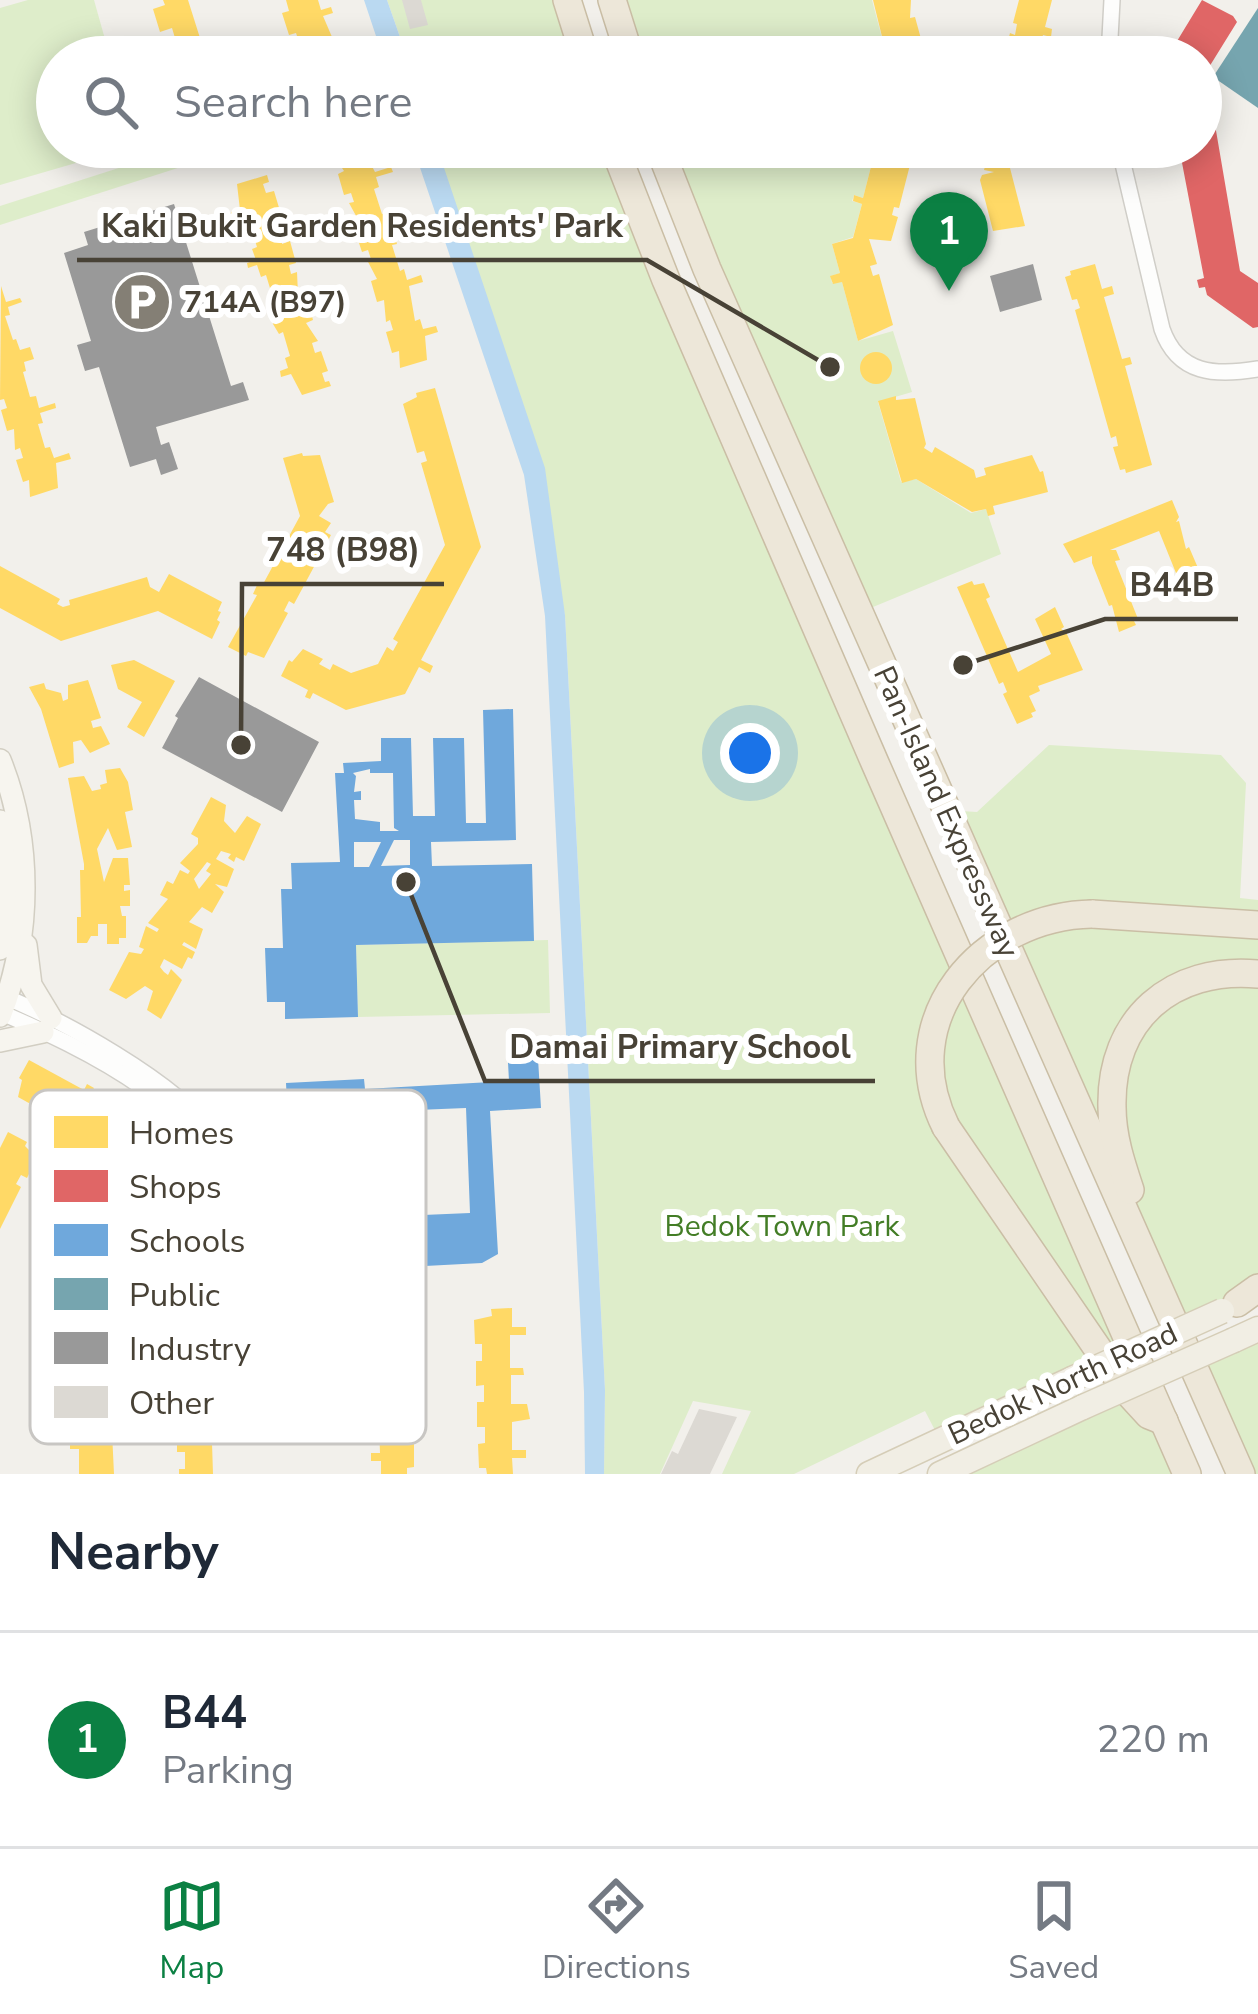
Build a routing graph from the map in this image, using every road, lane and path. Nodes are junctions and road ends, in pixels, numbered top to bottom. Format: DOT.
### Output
graph roads {
  1 [pos="567,0"];
  2 [pos="612,0"];
  3 [pos="1112,0"];
  4 [pos="578,36"];
  5 [pos="623,36"];
  6 [pos="1109,36"];
  7 [pos="622,168"];
  8 [pos="668,168"];
  9 [pos="1124,168"];
  10 [pos="1258,368"];
  11 [pos="0,760"];
  12 [pos="0,821"];
  13 [pos="23,903"];
  14 [pos="1258,926"];
  15 [pos="0,949"];
  16 [pos="1258,974"];
  17 [pos="2,1007"];
  18 [pos="47,1025"];
  19 [pos="0,1041"];
  20 [pos="141,1090"];
  21 [pos="163,1090"];
  22 [pos="1160,1292"];
  23 [pos="1244,1298"];
  24 [pos="1258,1329"];
  25 [pos="1164,1420"];
  26 [pos="868,1474"];
  27 [pos="940,1474"];
  28 [pos="1187,1474"];
  29 [pos="1241,1474"];
  1 -- 4 [label="highway"];
  2 -- 5 [label="highway"];
  3 -- 6 [label="street"];
  7 -- 25 [label="highway, Pan-Island Expressway"];
  8 -- 22 [label="highway, Pan-Island Expressway"];
  9 -- 10 [label="street"];
  11 -- 13 [label="main road"];
  12 -- 15 [label="main road"];
  13 -- 17 [label="main road"];
  13 -- 18 [label="main road"];
  14 -- 25 [label="highway, bridge"];
  16 -- 22 [label="highway"];
  17 -- 18 [label="street"];
  18 -- 19 [label="main road"];
  18 -- 20 [label="street"];
  18 -- 21 [label="street"];
  22 -- 29 [label="highway, Pan-Island Expressway"];
  23 -- 26 [label="main road, Bedok North Road, bridge"];
  24 -- 27 [label="main road, Bedok North Road, bridge"];
  25 -- 28 [label="highway, Pan-Island Expressway"];
}
